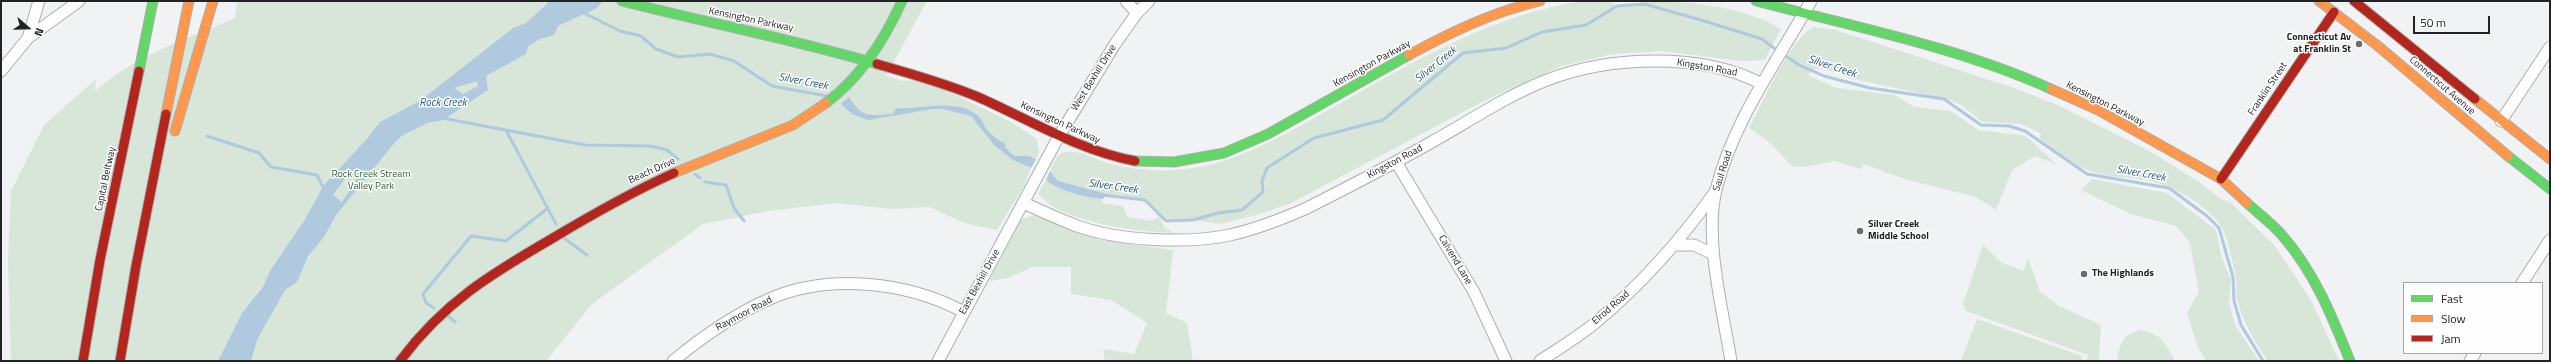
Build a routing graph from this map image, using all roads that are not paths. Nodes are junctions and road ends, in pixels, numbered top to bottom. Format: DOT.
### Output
graph roads {
  1 [pos="39,1"];
  2 [pos="79,1"];
  3 [pos="153,1"];
  4 [pos="190,1"];
  5 [pos="213,1"];
  6 [pos="622,1"];
  7 [pos="902,1"];
  8 [pos="1126,1"];
  9 [pos="1148,1"];
  10 [pos="1540,1"];
  11 [pos="1756,1"];
  12 [pos="1811,1"];
  13 [pos="2319,1"];
  14 [pos="2344,7"];
  15 [pos="1137,13"];
  16 [pos="1804,13"];
  17 [pos="28,38"];
  18 [pos="2550,47"];
  19 [pos="871,61"];
  20 [pos="1,71"];
  21 [pos="1762,84"];
  22 [pos="2501,121"];
  23 [pos="1058,136"];
  24 [pos="173,139"];
  25 [pos="169,152"];
  26 [pos="2550,159"];
  27 [pos="1396,162"];
  28 [pos="2221,179"];
  29 [pos="2550,189"];
  30 [pos="1716,190"];
  31 [pos="1024,203"];
  32 [pos="2550,240"];
  33 [pos="1674,245"];
  34 [pos="1713,254"];
  35 [pos="136,266"];
  36 [pos="2523,282"];
  37 [pos="964,312"];
  38 [pos="83,361"];
  39 [pos="120,361"];
  40 [pos="400,361"];
  41 [pos="673,361"];
  42 [pos="938,361"];
  43 [pos="1506,361"];
  44 [pos="1540,361"];
  45 [pos="1731,361"];
  46 [pos="2350,361"];
  1 -- 17 [label="street"];
  2 -- 17 [label="street"];
  3 -- 38 [label="main road, Capital Beltway"];
  4 -- 35 [label="main road"];
  5 -- 24 [label="main road"];
  6 -- 19 [label="main road, Kensington Parkway"];
  7 -- 19 [label="main road, Beach Drive"];
  8 -- 15 [label="street"];
  9 -- 15 [label="street, West Bexhill Drive"];
  10 -- 23 [label="main road, Kensington Parkway"];
  11 -- 16 [label="main road, Kensington Parkway"];
  12 -- 16 [label="street, Saul Road"];
  13 -- 14 [label="main road, Connecticut Avenue"];
  14 -- 22 [label="main road, Connecticut Avenue"];
  14 -- 28 [label="main road, Franklin Street"];
  14 -- 29 [label="main road, Connecticut Avenue"];
  15 -- 23 [label="street, West Bexhill Drive"];
  16 -- 21 [label="street, Saul Road"];
  16 -- 28 [label="main road, Kensington Parkway"];
  17 -- 20 [label="street"];
  18 -- 22 [label="street"];
  19 -- 23 [label="main road, Kensington Parkway"];
  19 -- 40 [label="main road, Beach Drive"];
  21 -- 27 [label="street, Kingston Road"];
  21 -- 30 [label="street, Saul Road"];
  22 -- 26 [label="main road, Connecticut Avenue"];
  23 -- 31 [label="street, West Bexhill Drive"];
  25 -- 35 [label="main road"];
  27 -- 31 [label="street, Kingston Road"];
  27 -- 43 [label="street, Calvend Lane"];
  28 -- 46 [label="main road, Kensington Parkway"];
  30 -- 33 [label="street, Elrod Road"];
  30 -- 34 [label="street, Saul Road"];
  31 -- 37 [label="street, East Bexhill Drive"];
  32 -- 36 [label="street"];
  33 -- 34 [label="street"];
  33 -- 44 [label="street, Elrod Road"];
  34 -- 45 [label="street, Saul Road"];
  35 -- 39 [label="main road"];
  37 -- 41 [label="street, Raymoor Road"];
  37 -- 42 [label="street, East Bexhill Drive"];
}
